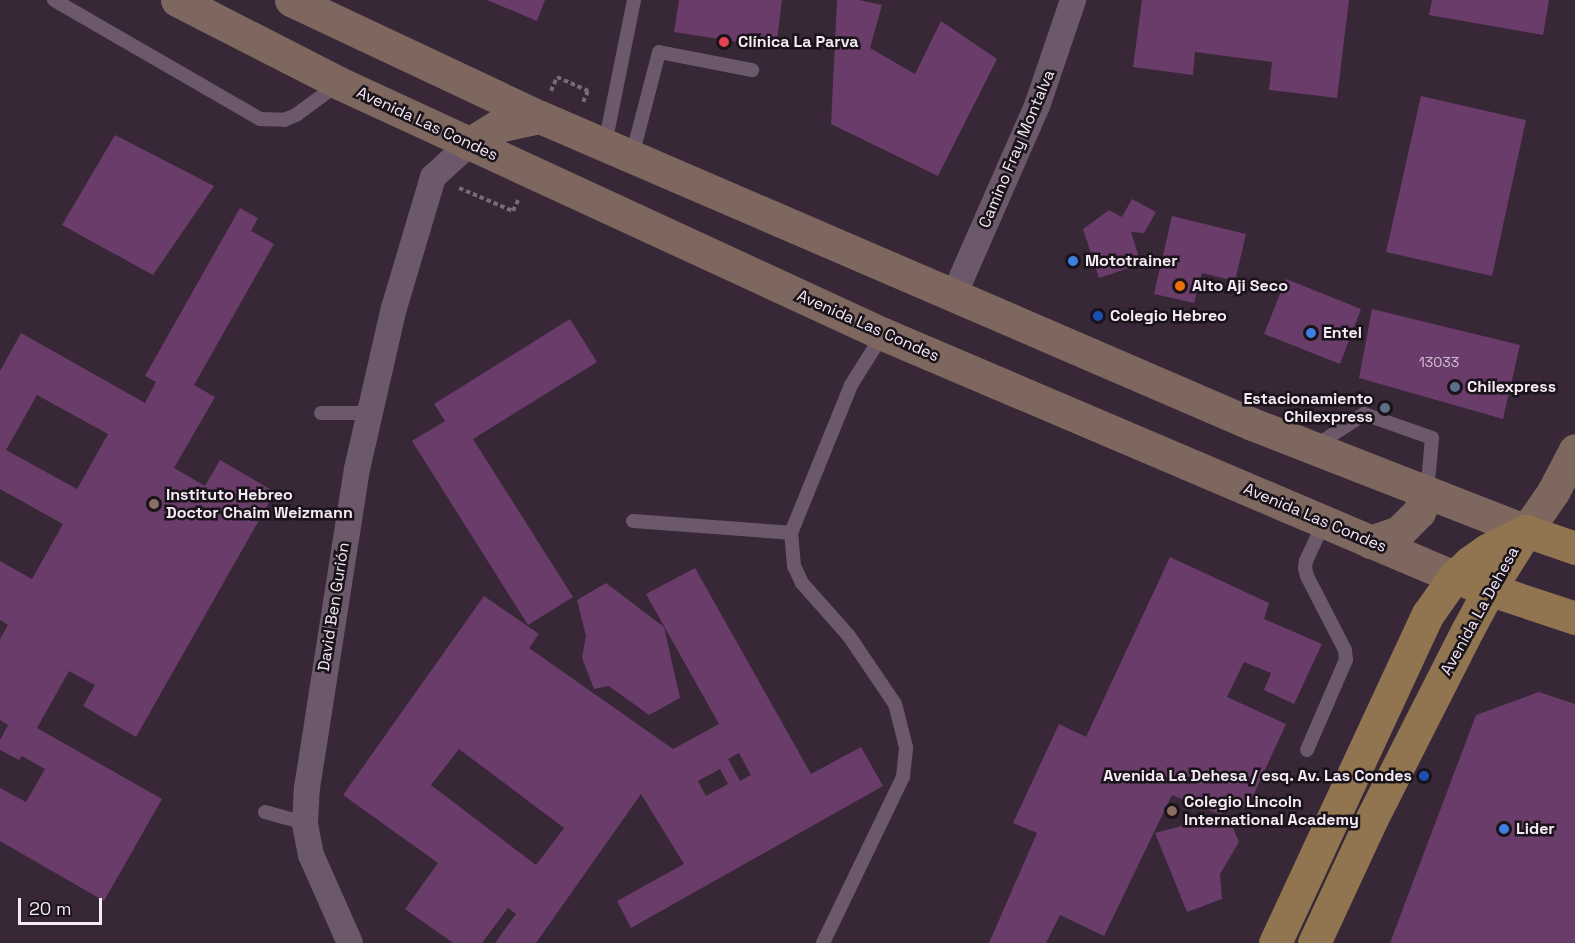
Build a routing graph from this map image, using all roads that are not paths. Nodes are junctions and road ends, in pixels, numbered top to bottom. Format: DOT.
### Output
graph roads {
  1 [pos="54,0"];
  2 [pos="291,0"];
  3 [pos="634,0"];
  4 [pos="1073,0"];
  5 [pos="187,3"];
  6 [pos="752,70"];
  7 [pos="339,83"];
  8 [pos="540,117"];
  9 [pos="470,144"];
  10 [pos="619,150"];
  11 [pos="954,295"];
  12 [pos="883,334"];
  13 [pos="321,413"];
  14 [pos="370,413"];
  15 [pos="1311,449"];
  16 [pos="1575,450"];
  17 [pos="1427,493"];
  18 [pos="633,521"];
  19 [pos="1324,522"];
  20 [pos="1526,531"];
  21 [pos="791,533"];
  22 [pos="1370,542"];
  23 [pos="1575,548"];
  24 [pos="1454,577"];
  25 [pos="1489,590"];
  26 [pos="1575,618"];
  27 [pos="1307,750"];
  28 [pos="265,812"];
  29 [pos="305,823"];
  30 [pos="350,943"];
  31 [pos="823,943"];
  32 [pos="1275,943"];
  33 [pos="1314,943"];
  1 -- 7 [label="lane"];
  2 -- 8 [label="main road"];
  3 -- 10 [label="lane"];
  4 -- 11 [label="street, Camino Fray Montalva"];
  5 -- 7 [label="main road, Avenida Las Condes"];
  6 -- 10 [label="lane"];
  7 -- 9 [label="main road, Avenida Las Condes"];
  8 -- 9 [label="main road"];
  8 -- 10 [label="main road"];
  9 -- 12 [label="main road, Avenida Las Condes"];
  9 -- 14 [label="street, David Ben Gurión"];
  10 -- 11 [label="main road"];
  11 -- 15 [label="main road"];
  12 -- 19 [label="main road, Avenida Las Condes"];
  12 -- 21 [label="lane"];
  13 -- 14 [label="lane"];
  14 -- 29 [label="street, David Ben Gurión"];
  15 -- 17 [label="main road"];
  15 -- 17 [label="lane"];
  16 -- 20 [label="main road"];
  17 -- 20 [label="main road"];
  17 -- 22 [label="main road"];
  18 -- 21 [label="lane"];
  19 -- 22 [label="main road, Avenida Las Condes"];
  19 -- 27 [label="lane"];
  20 -- 23 [label="main road"];
  20 -- 24 [label="main road, Avenida La Dehesa"];
  20 -- 25 [label="main road, Avenida La Dehesa"];
  21 -- 31 [label="lane"];
  22 -- 24 [label="main road, Avenida Las Condes"];
  24 -- 25 [label="main road, Avenida Las Condes"];
  24 -- 32 [label="main road, Avenida La Dehesa"];
  25 -- 26 [label="main road, Avenida Las Condes"];
  25 -- 33 [label="main road, Avenida La Dehesa"];
  28 -- 29 [label="lane"];
  29 -- 30 [label="street, David Ben Gurión"];
}
